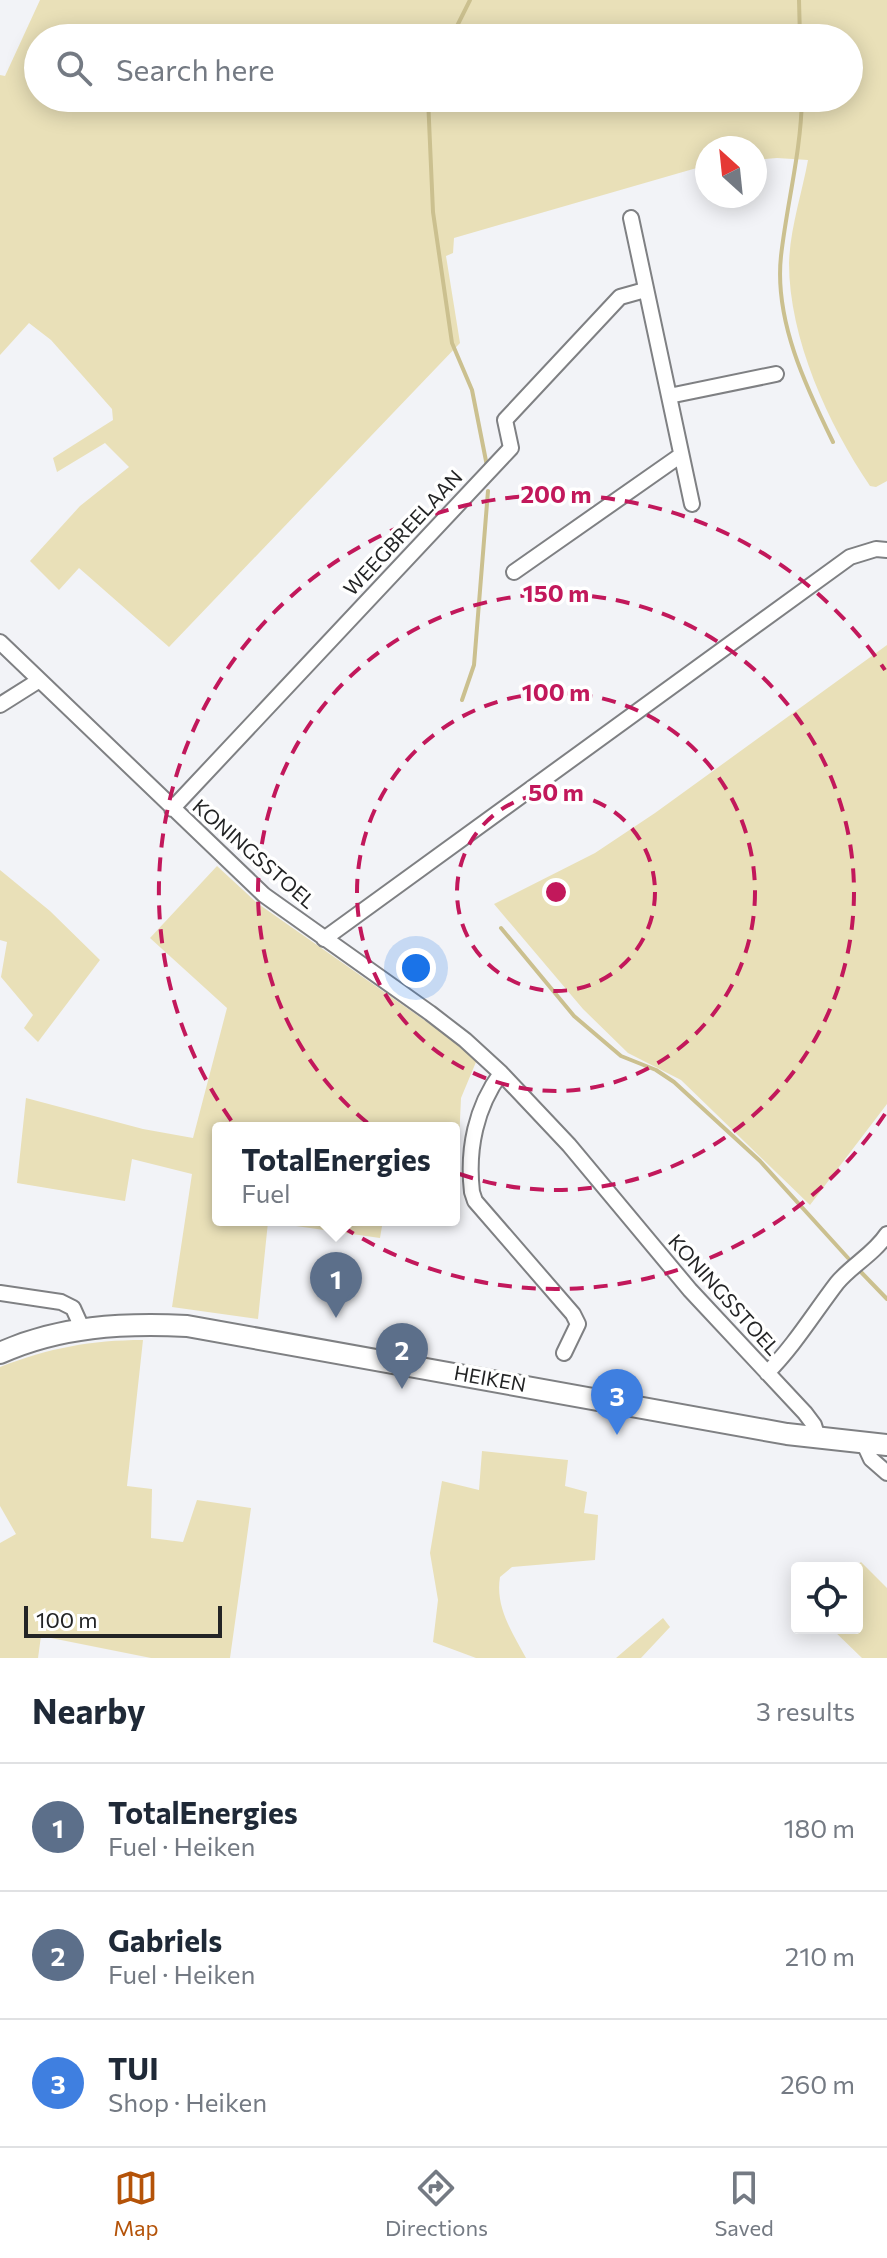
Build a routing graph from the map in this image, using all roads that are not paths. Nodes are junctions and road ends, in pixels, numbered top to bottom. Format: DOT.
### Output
graph roads {
  1 [pos="631,218"];
  2 [pos="645,290"];
  3 [pos="776,374"];
  4 [pos="669,396"];
  5 [pos="681,455"];
  6 [pos="692,504"];
  7 [pos="887,550"];
  8 [pos="514,572"];
  9 [pos="0,642"];
  10 [pos="38,681"];
  11 [pos="0,705"];
  12 [pos="172,809"];
  13 [pos="324,939"];
  14 [pos="501,1073"];
  15 [pos="887,1234"];
  16 [pos="0,1293"];
  17 [pos="82,1328"];
  18 [pos="0,1353"];
  19 [pos="564,1353"];
  20 [pos="767,1373"];
  21 [pos="818,1438"];
  22 [pos="864,1444"];
  23 [pos="887,1445"];
  24 [pos="887,1473"];
  1 -- 2 [label="street"];
  2 -- 4 [label="street"];
  2 -- 12 [label="street, WEEGBREELAAN"];
  3 -- 4 [label="street"];
  4 -- 5 [label="street"];
  5 -- 6 [label="street"];
  5 -- 8 [label="street"];
  7 -- 13 [label="street"];
  9 -- 10 [label="street, KONINGSSTOEL"];
  10 -- 11 [label="street"];
  10 -- 12 [label="street, KONINGSSTOEL"];
  12 -- 13 [label="street, KONINGSSTOEL"];
  13 -- 14 [label="street, KONINGSSTOEL"];
  14 -- 19 [label="street"];
  14 -- 20 [label="street, KONINGSSTOEL"];
  15 -- 20 [label="street"];
  16 -- 17 [label="street"];
  17 -- 18 [label="main road, HEIKEN"];
  17 -- 21 [label="main road, HEIKEN"];
  20 -- 21 [label="street, KONINGSSTOEL"];
  21 -- 22 [label="main road, HEIKEN"];
  22 -- 23 [label="main road, HEIKEN"];
  22 -- 24 [label="street"];
}
